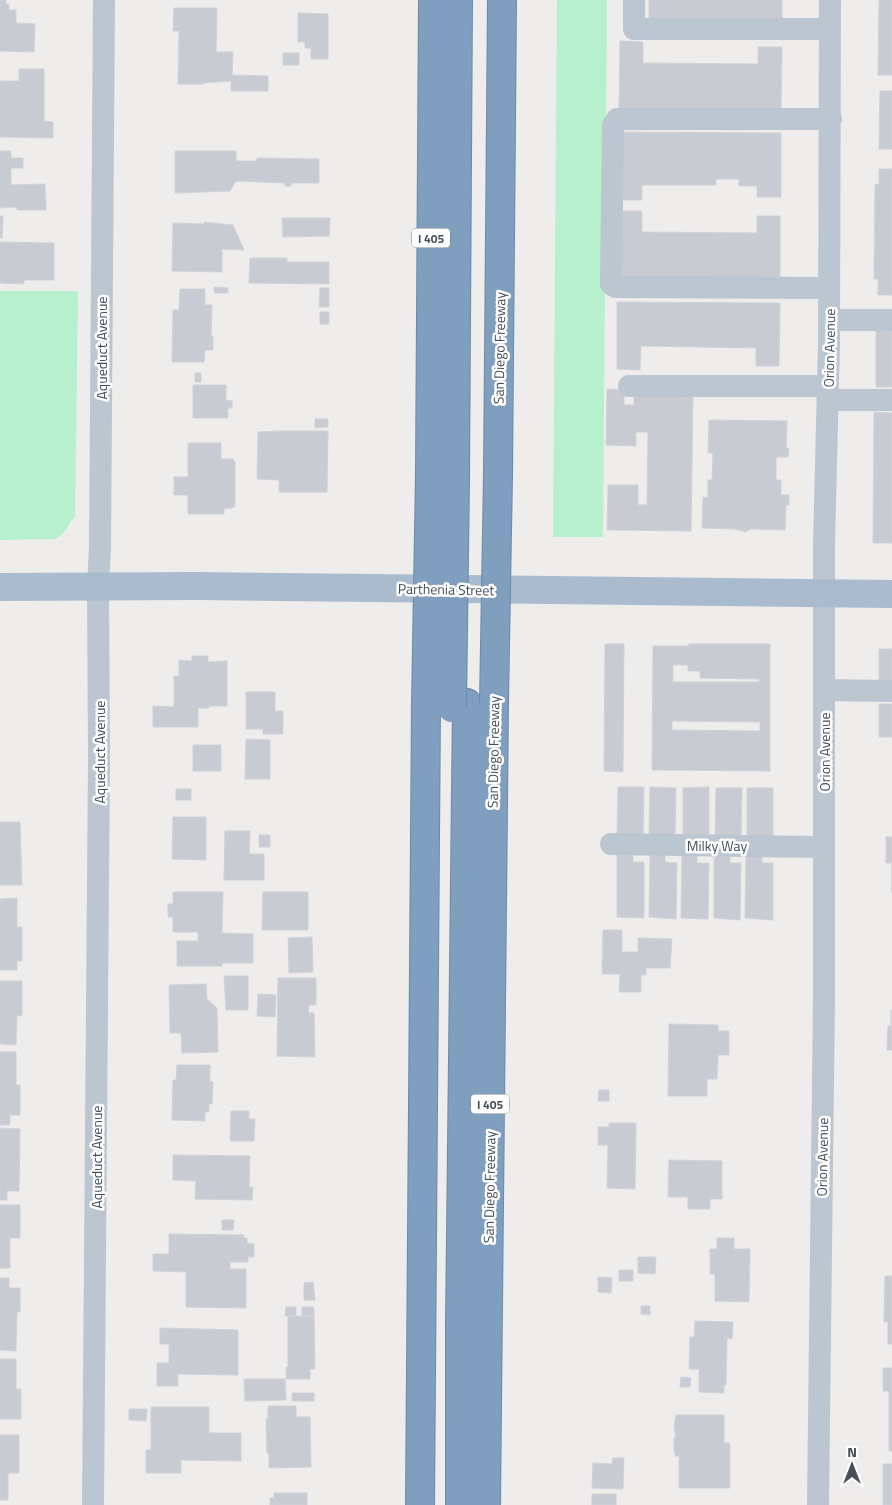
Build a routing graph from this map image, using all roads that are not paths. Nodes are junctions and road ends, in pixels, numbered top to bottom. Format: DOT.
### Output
graph roads {
  1 [pos="104,0"];
  2 [pos="433,0"];
  3 [pos="458,0"];
  4 [pos="472,0"];
  5 [pos="502,0"];
  6 [pos="634,0"];
  7 [pos="830,0"];
  8 [pos="830,29"];
  9 [pos="831,120"];
  10 [pos="829,288"];
  11 [pos="829,320"];
  12 [pos="892,320"];
  13 [pos="629,386"];
  14 [pos="828,393"];
  15 [pos="892,400"];
  16 [pos="451,476"];
  17 [pos="0,587"];
  18 [pos="98,588"];
  19 [pos="824,593"];
  20 [pos="892,594"];
  21 [pos="824,690"];
  22 [pos="892,691"];
  23 [pos="449,705"];
  24 [pos="611,844"];
  25 [pos="824,846"];
  26 [pos="94,1505"];
  27 [pos="420,1505"];
  28 [pos="446,1505"];
  29 [pos="460,1505"];
  30 [pos="486,1505"];
  31 [pos="818,1505"];
  1 -- 18 [label="street, Aqueduct Avenue"];
  2 -- 16 [label="highway, I 405"];
  3 -- 16 [label="highway"];
  4 -- 16 [label="highway"];
  5 -- 30 [label="highway, San Diego Freeway / I 405, bridge"];
  6 -- 8 [label="street"];
  7 -- 8 [label="street, Orion Avenue"];
  8 -- 9 [label="street, Orion Avenue"];
  9 -- 10 [label="street, Orion Avenue"];
  9 -- 10 [label="street"];
  10 -- 11 [label="street, Orion Avenue"];
  11 -- 12 [label="street"];
  11 -- 14 [label="street, Orion Avenue"];
  13 -- 14 [label="street"];
  14 -- 15 [label="street"];
  14 -- 19 [label="street, Orion Avenue"];
  16 -- 23 [label="highway, I 405, bridge"];
  16 -- 23 [label="highway"];
  17 -- 18 [label="main road, Parthenia Street"];
  18 -- 19 [label="main road, Parthenia Street"];
  18 -- 26 [label="street, Aqueduct Avenue"];
  19 -- 20 [label="main road, Parthenia Street"];
  19 -- 21 [label="street, Orion Avenue"];
  21 -- 22 [label="street"];
  21 -- 25 [label="street, Orion Avenue"];
  23 -- 27 [label="highway, I 405"];
  23 -- 28 [label="highway"];
  23 -- 29 [label="highway"];
  24 -- 25 [label="street, Milky Way"];
  25 -- 31 [label="street, Orion Avenue"];
}
